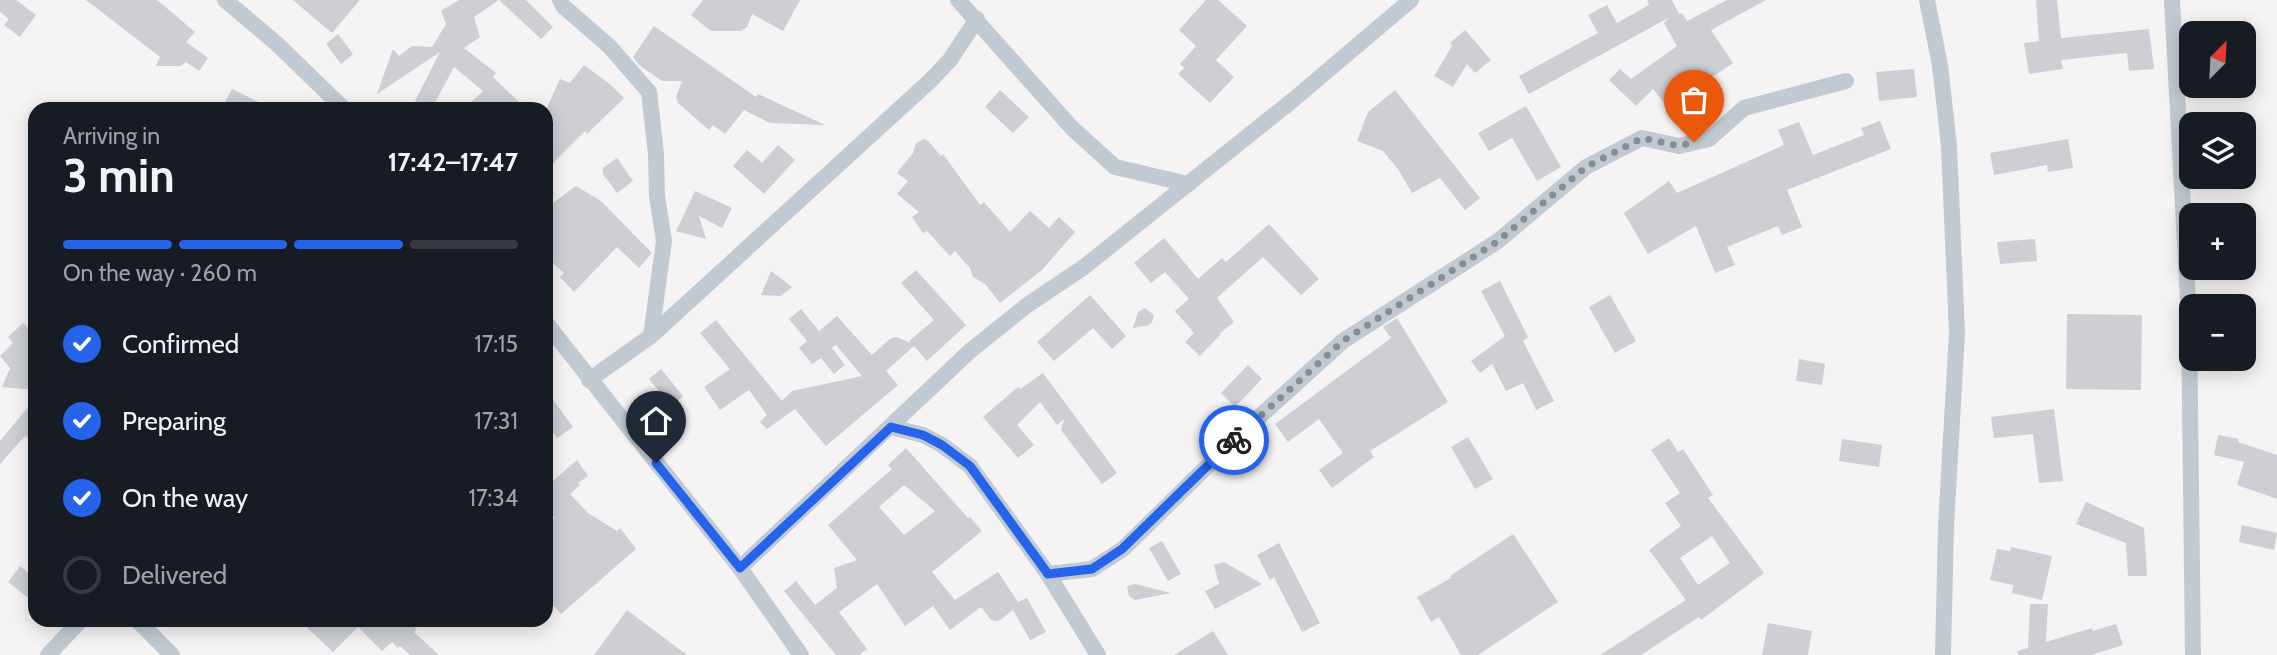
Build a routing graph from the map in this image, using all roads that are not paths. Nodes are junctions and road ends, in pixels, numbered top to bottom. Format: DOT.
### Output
graph roads {
  1 [pos="225,0"];
  2 [pos="560,0"];
  3 [pos="958,0"];
  4 [pos="1411,0"];
  5 [pos="1927,0"];
  6 [pos="2172,0"];
  7 [pos="976,19"];
  8 [pos="1846,81"];
  9 [pos="337,102"];
  10 [pos="1188,184"];
  11 [pos="553,332"];
  12 [pos="651,336"];
  13 [pos="589,380"];
  14 [pos="891,427"];
  15 [pos="740,568"];
  16 [pos="1048,574"];
  17 [pos="74,627"];
  18 [pos="144,627"];
  19 [pos="48,655"];
  20 [pos="172,655"];
  21 [pos="801,655"];
  22 [pos="1098,655"];
  23 [pos="1943,655"];
  24 [pos="2193,655"];
  1 -- 9 [label="street"];
  2 -- 12 [label="street"];
  3 -- 7 [label="street"];
  4 -- 10 [label="street"];
  5 -- 23 [label="street"];
  6 -- 24 [label="street"];
  7 -- 10 [label="street"];
  7 -- 12 [label="street"];
  8 -- 16 [label="street"];
  10 -- 14 [label="street"];
  11 -- 13 [label="street"];
  12 -- 13 [label="street"];
  13 -- 15 [label="street"];
  14 -- 15 [label="street"];
  14 -- 16 [label="street"];
  15 -- 21 [label="street"];
  16 -- 22 [label="street"];
  17 -- 19 [label="street"];
  18 -- 20 [label="street"];
}
